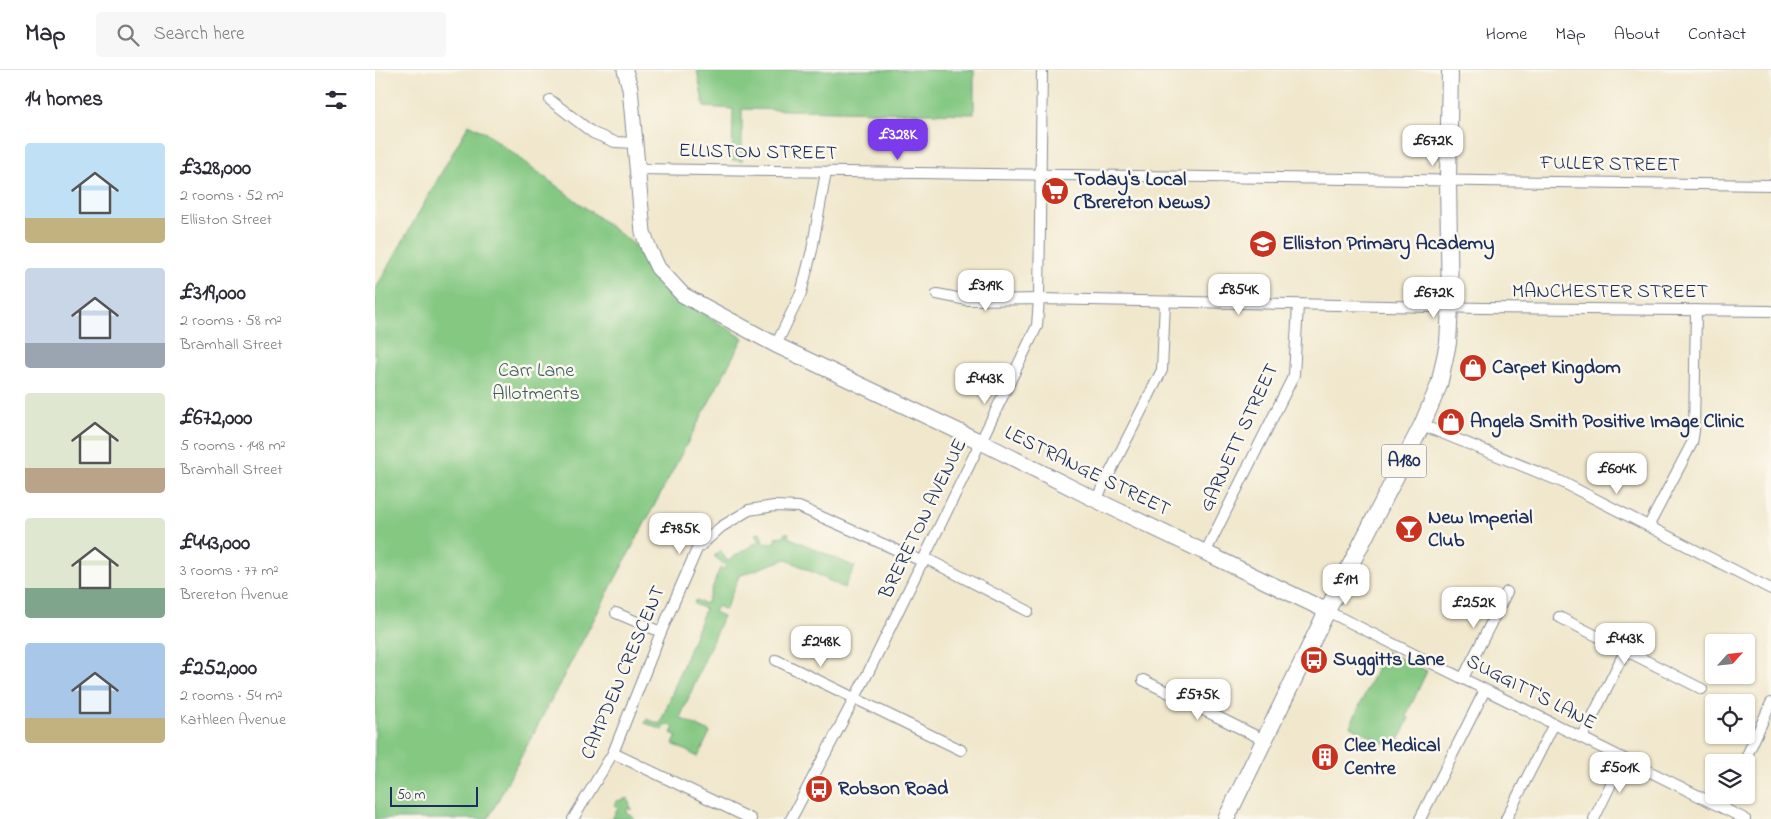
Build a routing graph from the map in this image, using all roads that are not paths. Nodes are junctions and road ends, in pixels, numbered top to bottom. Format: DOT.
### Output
graph roads {
  1 [pos="625,70"];
  2 [pos="1042,70"];
  3 [pos="1451,70"];
  4 [pos="550,100"];
  5 [pos="635,143"];
  6 [pos="637,169"];
  7 [pos="826,172"];
  8 [pos="1040,175"];
  9 [pos="1448,180"];
  10 [pos="1771,185"];
  11 [pos="937,294"];
  12 [pos="1039,299"];
  13 [pos="1165,302"];
  14 [pos="1298,305"];
  15 [pos="1449,307"];
  16 [pos="1696,310"];
  17 [pos="1771,311"];
  18 [pos="776,345"];
  19 [pos="1422,425"];
  20 [pos="981,442"];
  21 [pos="1096,500"];
  22 [pos="1649,525"];
  23 [pos="1205,552"];
  24 [pos="924,560"];
  25 [pos="1771,589"];
  26 [pos="1507,592"];
  27 [pos="1028,611"];
  28 [pos="1327,611"];
  29 [pos="616,612"];
  30 [pos="1559,618"];
  31 [pos="661,632"];
  32 [pos="1625,651"];
  33 [pos="776,660"];
  34 [pos="1463,678"];
  35 [pos="1143,680"];
  36 [pos="1702,689"];
  37 [pos="1485,690"];
  38 [pos="854,698"];
  39 [pos="1771,703"];
  40 [pos="1554,724"];
  41 [pos="1582,738"];
  42 [pos="1264,740"];
  43 [pos="961,750"];
  44 [pos="613,753"];
  45 [pos="1748,754"];
  46 [pos="1623,759"];
  47 [pos="1725,804"];
  48 [pos="1723,808"];
  49 [pos="573,819"];
  50 [pos="751,819"];
  51 [pos="791,819"];
  52 [pos="1226,819"];
  53 [pos="1421,819"];
  54 [pos="1506,819"];
  55 [pos="1594,819"];
  56 [pos="1745,819"];
  1 -- 5 [label="street, LESTRANGE STREET"];
  2 -- 8 [label="street, BRERETON AVENUE"];
  3 -- 9 [label="main road, A180"];
  4 -- 5 [label="street"];
  5 -- 6 [label="street, LESTRANGE STREET"];
  6 -- 7 [label="street, ELLISTON STREET"];
  6 -- 18 [label="street, LESTRANGE STREET"];
  7 -- 8 [label="street, ELLISTON STREET"];
  7 -- 18 [label="street"];
  8 -- 9 [label="street, ELLISTON STREET"];
  8 -- 12 [label="street, BRERETON AVENUE"];
  9 -- 10 [label="street, FULLER STREET"];
  9 -- 15 [label="main road, A180"];
  11 -- 12 [label="street, MANCHESTER STREET"];
  12 -- 13 [label="street, MANCHESTER STREET"];
  12 -- 20 [label="street, BRERETON AVENUE"];
  13 -- 14 [label="street, MANCHESTER STREET"];
  13 -- 21 [label="street"];
  14 -- 15 [label="street, MANCHESTER STREET"];
  14 -- 23 [label="street, GARNETT STREET"];
  15 -- 16 [label="street, MANCHESTER STREET"];
  15 -- 19 [label="main road, A180"];
  16 -- 17 [label="street, MANCHESTER STREET"];
  16 -- 22 [label="street"];
  18 -- 20 [label="street, LESTRANGE STREET"];
  19 -- 22 [label="street"];
  19 -- 28 [label="main road, A180"];
  20 -- 21 [label="street, LESTRANGE STREET"];
  20 -- 24 [label="street, BRERETON AVENUE"];
  21 -- 23 [label="street, LESTRANGE STREET"];
  22 -- 25 [label="street"];
  23 -- 28 [label="street, LESTRANGE STREET"];
  24 -- 27 [label="street, CAMPDEN CRESCENT"];
  24 -- 31 [label="street, CAMPDEN CRESCENT"];
  24 -- 38 [label="street, BRERETON AVENUE"];
  26 -- 34 [label="street"];
  28 -- 34 [label="street, SUGGITT'S LANE"];
  28 -- 42 [label="main road, A180"];
  29 -- 31 [label="street"];
  30 -- 32 [label="street"];
  31 -- 44 [label="street, CAMPDEN CRESCENT"];
  32 -- 36 [label="street"];
  32 -- 41 [label="street"];
  33 -- 38 [label="street"];
  34 -- 37 [label="street, SUGGITT'S LANE"];
  35 -- 42 [label="street"];
  37 -- 40 [label="street, SUGGITT'S LANE"];
  37 -- 53 [label="street"];
  38 -- 43 [label="street"];
  38 -- 51 [label="street, BRERETON AVENUE"];
  39 -- 45 [label="street"];
  40 -- 41 [label="street, SUGGITT'S LANE"];
  40 -- 54 [label="street"];
  41 -- 46 [label="street, SUGGITT'S LANE"];
  42 -- 52 [label="main road, A180"];
  44 -- 49 [label="street, CAMPDEN CRESCENT"];
  44 -- 50 [label="street"];
  46 -- 48 [label="street, SUGGITT'S LANE"];
  46 -- 55 [label="street"];
  47 -- 48 [label="street"];
  48 -- 56 [label="street, SUGGITT'S LANE"];
}
